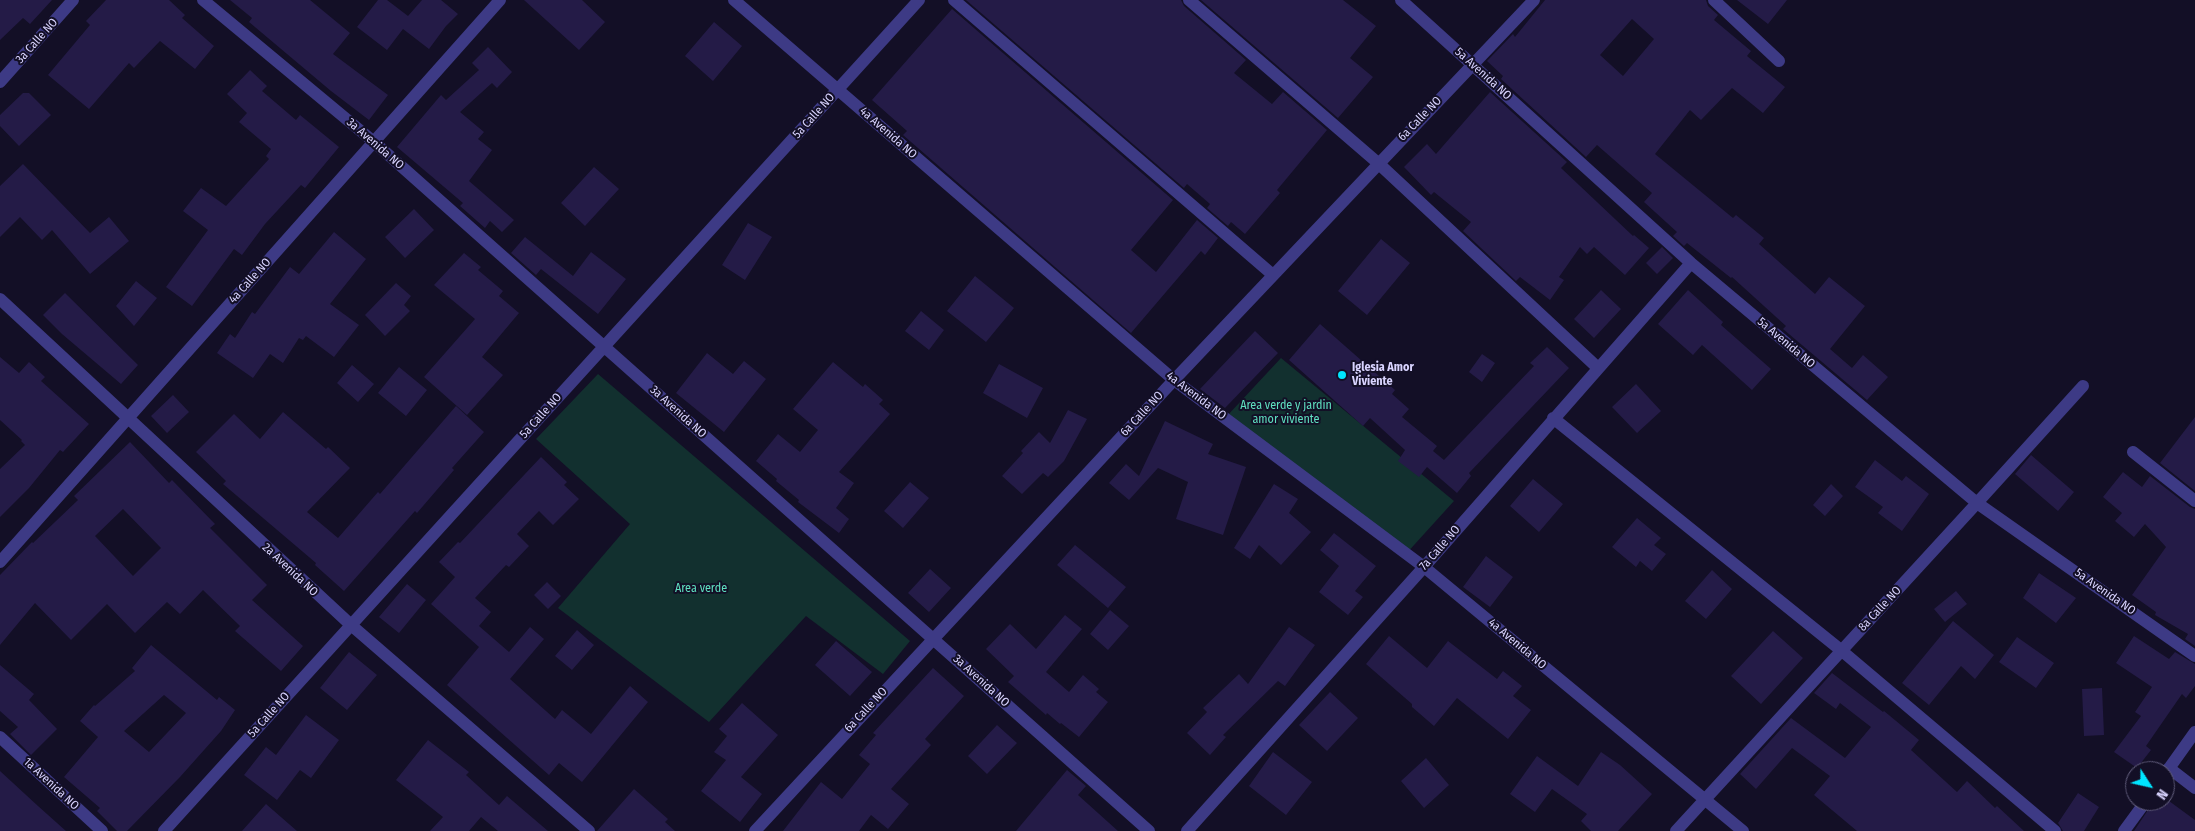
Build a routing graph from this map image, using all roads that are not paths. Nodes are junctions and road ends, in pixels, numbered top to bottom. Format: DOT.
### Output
graph roads {
  1 [pos="73,0"];
  2 [pos="203,0"];
  3 [pos="500,0"];
  4 [pos="734,0"];
  5 [pos="919,0"];
  6 [pos="954,0"];
  7 [pos="1189,0"];
  8 [pos="1401,0"];
  9 [pos="1534,0"];
  10 [pos="1714,0"];
  11 [pos="1779,61"];
  12 [pos="1472,65"];
  13 [pos="0,82"];
  14 [pos="838,89"];
  15 [pos="374,142"];
  16 [pos="1378,163"];
  17 [pos="1691,263"];
  18 [pos="1273,275"];
  19 [pos="0,299"];
  20 [pos="604,346"];
  21 [pos="1598,368"];
  22 [pos="1174,380"];
  23 [pos="2083,386"];
  24 [pos="128,418"];
  25 [pos="1554,418"];
  26 [pos="2133,452"];
  27 [pos="2195,501"];
  28 [pos="1977,503"];
  29 [pos="0,562"];
  30 [pos="1424,567"];
  31 [pos="351,626"];
  32 [pos="933,638"];
  33 [pos="1842,651"];
  34 [pos="2195,656"];
  35 [pos="2195,732"];
  36 [pos="0,737"];
  37 [pos="2174,761"];
  38 [pos="2175,776"];
  39 [pos="2195,788"];
  40 [pos="1706,800"];
  41 [pos="2139,811"];
  42 [pos="102,831"];
  43 [pos="164,831"];
  44 [pos="590,831"];
  45 [pos="754,831"];
  46 [pos="1149,831"];
  47 [pos="1187,831"];
  48 [pos="1676,831"];
  49 [pos="1743,831"];
  50 [pos="2055,831"];
  51 [pos="2124,831"];
  1 -- 13 [label="street, 3a Calle NO"];
  2 -- 15 [label="street, 3a Avenida NO"];
  3 -- 15 [label="street, 4a Calle NO"];
  4 -- 14 [label="street, 4a Avenida NO"];
  5 -- 14 [label="street, 5a Calle NO"];
  6 -- 18 [label="street"];
  7 -- 16 [label="street"];
  8 -- 12 [label="street, 5a Avenida NO"];
  9 -- 12 [label="street, 6a Calle NO"];
  10 -- 11 [label="street"];
  12 -- 16 [label="street, 6a Calle NO"];
  12 -- 17 [label="street, 5a Avenida NO"];
  14 -- 20 [label="street, 5a Calle NO"];
  14 -- 22 [label="street, 4a Avenida NO"];
  15 -- 20 [label="street, 3a Avenida NO"];
  15 -- 24 [label="street, 4a Calle NO"];
  16 -- 18 [label="street, 6a Calle NO"];
  16 -- 21 [label="street"];
  17 -- 21 [label="street, 7a Calle NO"];
  17 -- 28 [label="street, 5a Avenida NO"];
  18 -- 22 [label="street, 6a Calle NO"];
  19 -- 24 [label="street, 2a Avenida NO"];
  20 -- 31 [label="street, 5a Calle NO"];
  20 -- 32 [label="street, 3a Avenida NO"];
  21 -- 25 [label="street, 7a Calle NO"];
  22 -- 30 [label="street, 4a Avenida NO"];
  22 -- 32 [label="street, 6a Calle NO"];
  23 -- 28 [label="street, 8a Calle NO"];
  24 -- 29 [label="street, 4a Calle NO"];
  24 -- 31 [label="street, 2a Avenida NO"];
  25 -- 30 [label="street, 7a Calle NO"];
  25 -- 33 [label="street"];
  26 -- 27 [label="street"];
  28 -- 33 [label="street, 8a Calle NO"];
  28 -- 34 [label="street, 5a Avenida NO"];
  30 -- 40 [label="street, 4a Avenida NO"];
  30 -- 47 [label="street, 7a Calle NO"];
  31 -- 43 [label="street, 5a Calle NO"];
  31 -- 44 [label="street, 2a Avenida NO"];
  32 -- 45 [label="street, 6a Calle NO"];
  32 -- 46 [label="street, 3a Avenida NO"];
  33 -- 40 [label="street, 8a Calle NO"];
  33 -- 50 [label="street"];
  35 -- 37 [label="street"];
  36 -- 42 [label="street, 1a Avenida NO"];
  38 -- 39 [label="street"];
  40 -- 48 [label="street, 8a Calle NO"];
  40 -- 49 [label="street, 4a Avenida NO"];
  41 -- 51 [label="street"];
}
